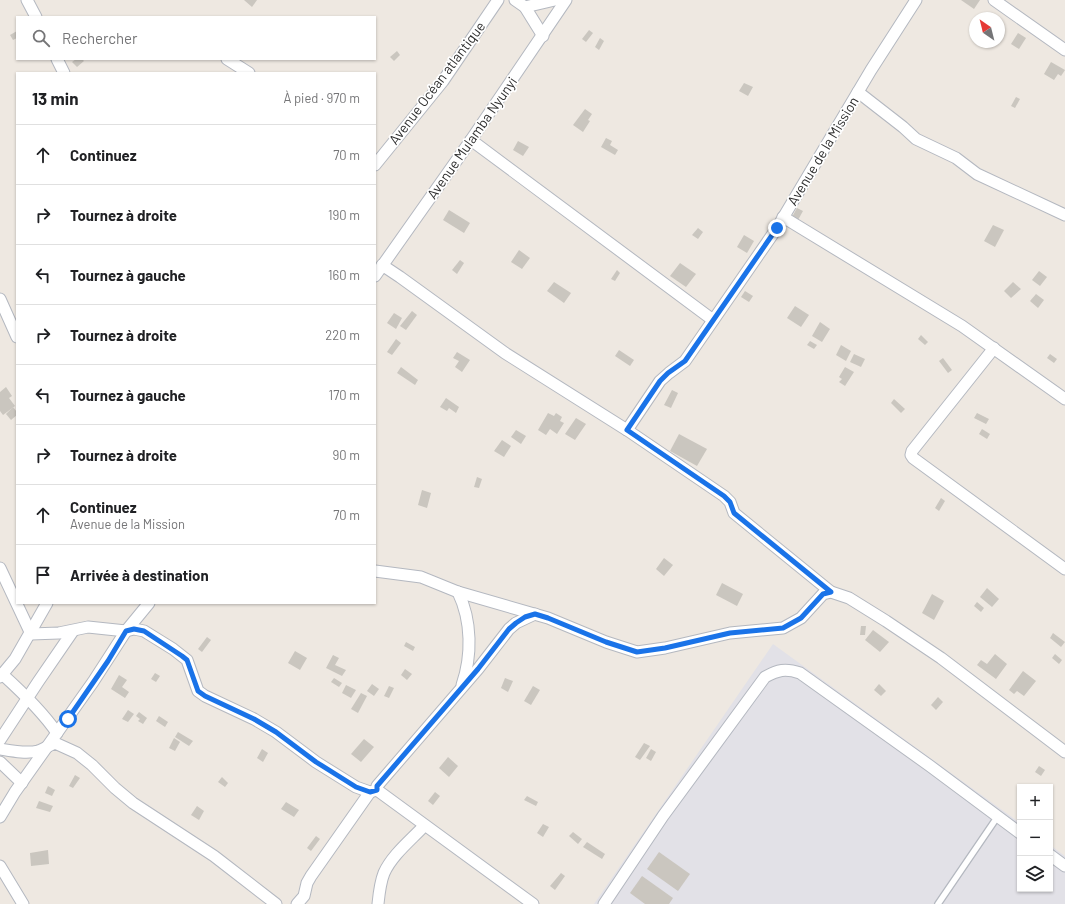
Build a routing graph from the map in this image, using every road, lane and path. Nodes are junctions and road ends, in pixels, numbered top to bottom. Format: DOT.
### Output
graph roads {
  1 [pos="27,0"];
  2 [pos="498,0"];
  3 [pos="515,0"];
  4 [pos="555,0"];
  5 [pos="566,0"];
  6 [pos="916,0"];
  7 [pos="994,0"];
  8 [pos="525,7"];
  9 [pos="35,16"];
  10 [pos="543,36"];
  11 [pos="1065,50"];
  12 [pos="58,60"];
  13 [pos="229,60"];
  14 [pos="64,72"];
  15 [pos="247,72"];
  16 [pos="858,92"];
  17 [pos="471,140"];
  18 [pos="376,163"];
  19 [pos="1064,211"];
  20 [pos="783,217"];
  21 [pos="382,265"];
  22 [pos="376,274"];
  23 [pos="0,299"];
  24 [pos="713,320"];
  25 [pos="16,335"];
  26 [pos="994,348"];
  27 [pos="1065,399"];
  28 [pos="627,430"];
  29 [pos="0,568"];
  30 [pos="1065,569"];
  31 [pos="376,571"];
  32 [pos="458,592"];
  33 [pos="831,592"];
  34 [pos="16,602"];
  35 [pos="17,604"];
  36 [pos="47,604"];
  37 [pos="148,604"];
  38 [pos="535,614"];
  39 [pos="73,631"];
  40 [pos="126,631"];
  41 [pos="31,634"];
  42 [pos="1,676"];
  43 [pos="461,688"];
  44 [pos="28,698"];
  45 [pos="57,733"];
  46 [pos="0,740"];
  47 [pos="47,746"];
  48 [pos="0,749"];
  49 [pos="1065,752"];
  50 [pos="0,762"];
  51 [pos="22,783"];
  52 [pos="374,791"];
  53 [pos="998,816"];
  54 [pos="0,817"];
  55 [pos="424,826"];
  56 [pos="1017,831"];
  57 [pos="1051,856"];
  58 [pos="0,866"];
  59 [pos="1065,866"];
  60 [pos="23,904"];
  61 [pos="276,904"];
  62 [pos="297,904"];
  63 [pos="378,904"];
  64 [pos="533,904"];
  65 [pos="604,904"];
  66 [pos="938,904"];
  1 -- 9 [label="street"];
  2 -- 18 [label="street, Avenue Océan atlantique"];
  3 -- 8 [label="street"];
  4 -- 8 [label="street"];
  5 -- 10 [label="street, Avenue Mulamba Nyunyi"];
  6 -- 16 [label="street, Avenue de la Mission"];
  7 -- 11 [label="street"];
  8 -- 10 [label="street"];
  10 -- 17 [label="street, Avenue Mulamba Nyunyi"];
  12 -- 14 [label="street"];
  13 -- 15 [label="street"];
  16 -- 19 [label="street"];
  16 -- 20 [label="street, Avenue de la Mission"];
  17 -- 21 [label="street, Avenue Mulamba Nyunyi"];
  17 -- 24 [label="street"];
  20 -- 24 [label="street, Avenue de la Mission"];
  20 -- 26 [label="street"];
  21 -- 22 [label="street, Avenue Mulamba Nyunyi"];
  21 -- 28 [label="street"];
  23 -- 25 [label="street"];
  24 -- 28 [label="street, Avenue de la Mission"];
  26 -- 27 [label="street"];
  26 -- 30 [label="street"];
  28 -- 33 [label="street"];
  29 -- 34 [label="street"];
  31 -- 32 [label="street"];
  32 -- 38 [label="street"];
  32 -- 43 [label="street"];
  33 -- 38 [label="street"];
  33 -- 49 [label="street"];
  35 -- 41 [label="street"];
  36 -- 41 [label="street"];
  37 -- 40 [label="street"];
  38 -- 43 [label="street"];
  39 -- 40 [label="street"];
  39 -- 41 [label="street"];
  39 -- 44 [label="street"];
  40 -- 45 [label="street"];
  40 -- 52 [label="street"];
  41 -- 42 [label="street"];
  42 -- 44 [label="street"];
  43 -- 52 [label="street"];
  44 -- 45 [label="street"];
  44 -- 46 [label="street"];
  45 -- 47 [label="street"];
  47 -- 48 [label="street"];
  47 -- 51 [label="street"];
  47 -- 61 [label="street"];
  50 -- 51 [label="street"];
  51 -- 54 [label="street"];
  52 -- 55 [label="street"];
  52 -- 62 [label="street"];
  53 -- 56 [label="street"];
  53 -- 65 [label="street"];
  53 -- 66 [label="lane"];
  55 -- 63 [label="street"];
  55 -- 64 [label="street"];
  57 -- 59 [label="street"];
  58 -- 60 [label="street"];
}
